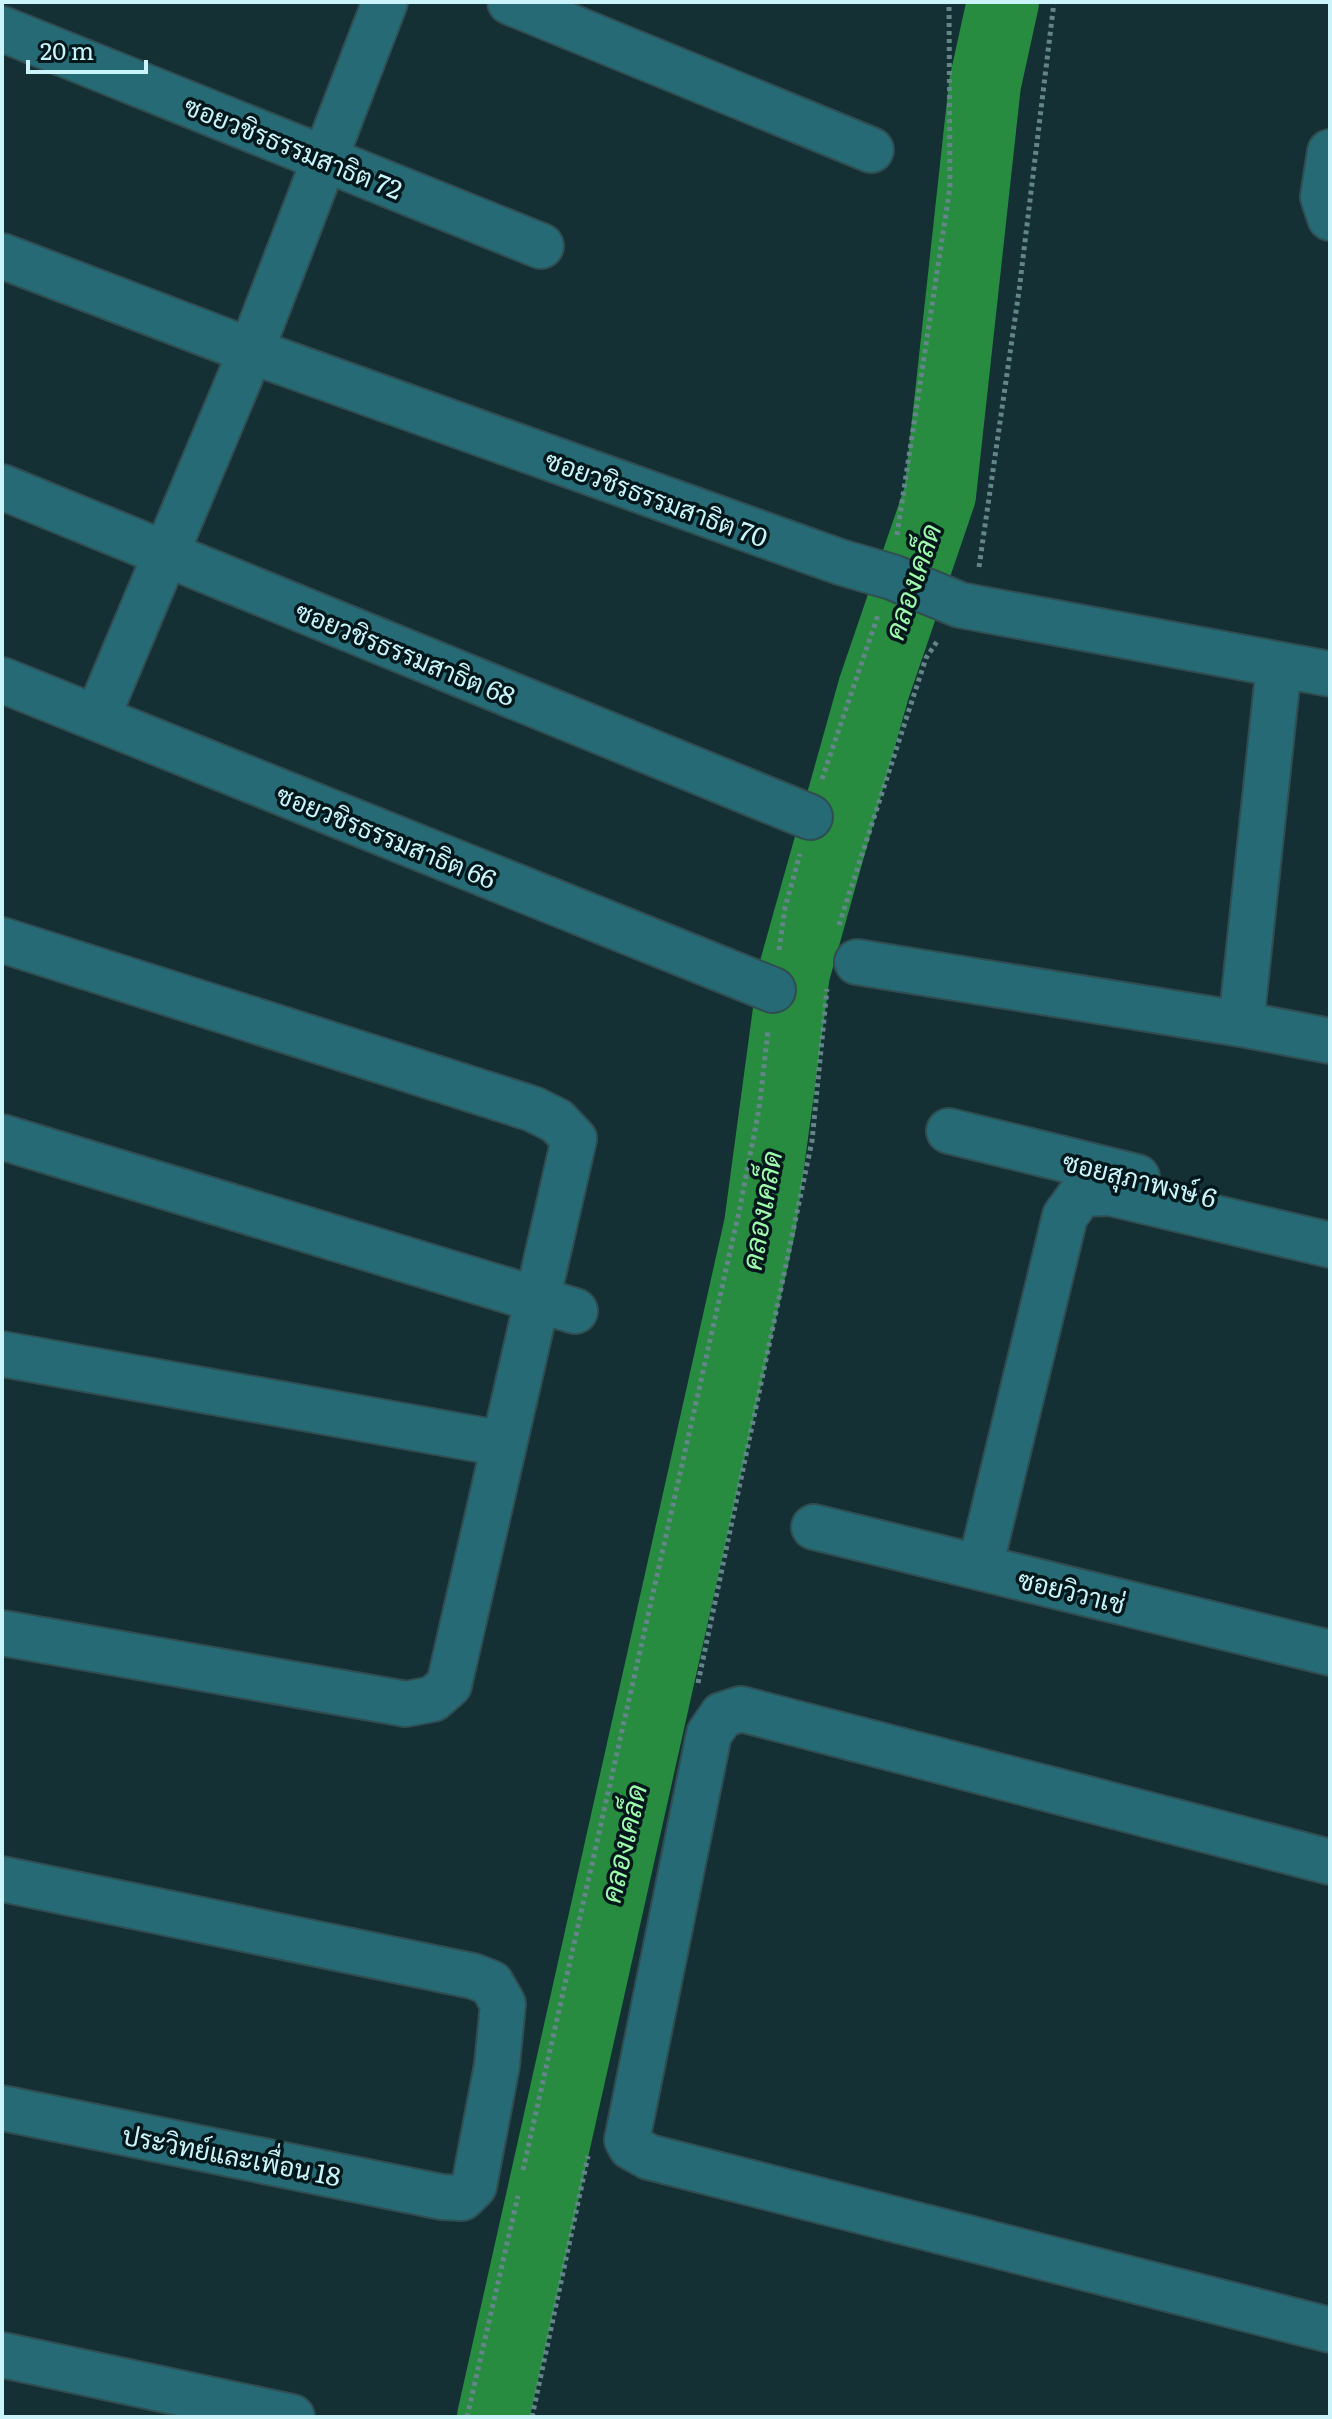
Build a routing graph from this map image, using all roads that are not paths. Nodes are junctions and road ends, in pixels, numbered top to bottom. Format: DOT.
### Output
graph roads {
  1 [pos="385,2"];
  2 [pos="510,2"];
  3 [pos="2,29"];
  4 [pos="871,150"];
  5 [pos="1330,152"];
  6 [pos="326,159"];
  7 [pos="1330,218"];
  8 [pos="541,246"];
  9 [pos="2,256"];
  10 [pos="251,351"];
  11 [pos="2,487"];
  12 [pos="166,554"];
  13 [pos="1279,665"];
  14 [pos="1330,674"];
  15 [pos="2,680"];
  16 [pos="97,718"];
  17 [pos="810,817"];
  18 [pos="2,940"];
  19 [pos="841,957"];
  20 [pos="773,990"];
  21 [pos="1241,1024"];
  22 [pos="1330,1041"];
  23 [pos="949,1131"];
  24 [pos="2,1137"];
  25 [pos="1330,1224"];
  26 [pos="1330,1245"];
  27 [pos="556,1305"];
  28 [pos="2,1354"];
  29 [pos="504,1444"];
  30 [pos="814,1527"];
  31 [pos="980,1567"];
  32 [pos="2,1633"];
  33 [pos="1330,1653"];
  34 [pos="1330,1862"];
  35 [pos="2,1879"];
  36 [pos="2,2108"];
  37 [pos="1330,2330"];
  38 [pos="2,2355"];
  39 [pos="292,2417"];
  1 -- 6 [label="street"];
  2 -- 4 [label="street"];
  3 -- 6 [label="street, ซอยวชิรธรรมสาธิต 72"];
  5 -- 7 [label="street"];
  6 -- 8 [label="street, ซอยวชิรธรรมสาธิต 72"];
  6 -- 10 [label="street"];
  9 -- 10 [label="street, ซอยวชิรธรรมสาธิต 70"];
  10 -- 12 [label="street"];
  10 -- 13 [label="street, ซอยวชิรธรรมสาธิต 70"];
  11 -- 12 [label="street, ซอยวชิรธรรมสาธิต 68"];
  12 -- 16 [label="street"];
  12 -- 17 [label="street, ซอยวชิรธรรมสาธิต 68"];
  13 -- 14 [label="street, ซอยวชิรธรรมสาธิต 70"];
  13 -- 21 [label="street"];
  15 -- 16 [label="street, ซอยวชิรธรรมสาธิต 66"];
  16 -- 20 [label="street, ซอยวชิรธรรมสาธิต 66"];
  18 -- 27 [label="street"];
  19 -- 21 [label="street"];
  21 -- 22 [label="street"];
  23 -- 25 [label="street, ซอยสุภาพงษ์ 6"];
  24 -- 27 [label="street"];
  26 -- 31 [label="street"];
  27 -- 29 [label="street"];
  28 -- 29 [label="street"];
  29 -- 32 [label="street"];
  30 -- 31 [label="street, ซอยวิวาเช่"];
  31 -- 33 [label="street, ซอยวิวาเช่"];
  34 -- 37 [label="street"];
  35 -- 36 [label="street, ประวิทย์และเพื่อน 18"];
  38 -- 39 [label="street"];
}
